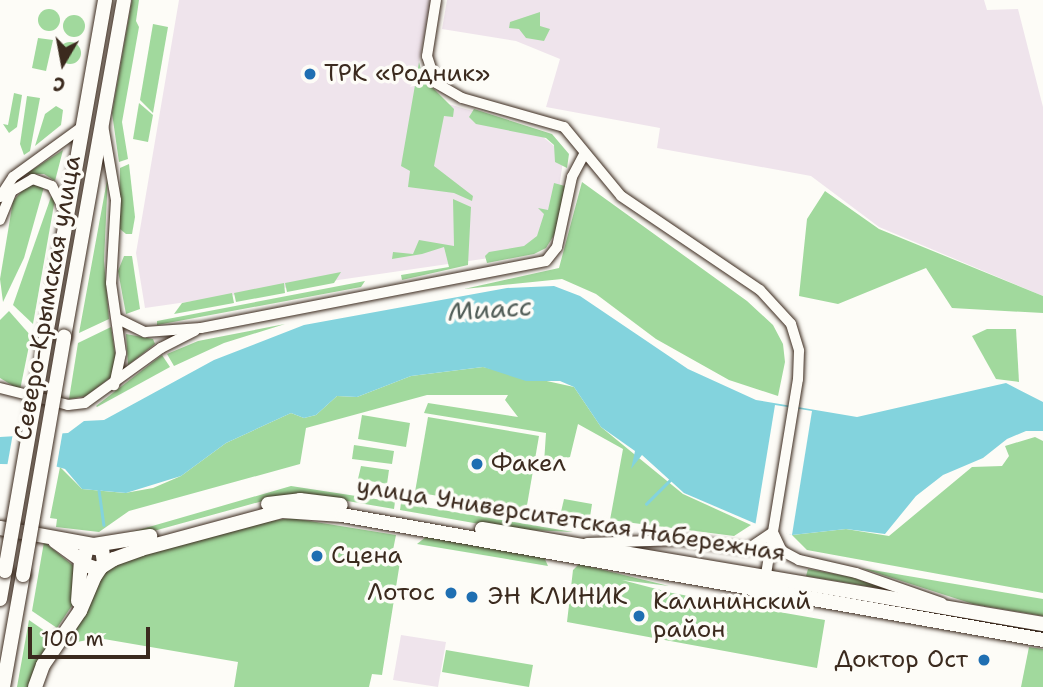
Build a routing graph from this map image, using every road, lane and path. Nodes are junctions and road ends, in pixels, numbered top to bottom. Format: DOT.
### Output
graph roads {
  1 [pos="105,0"];
  2 [pos="124,0"];
  3 [pos="436,0"];
  4 [pos="102,120"];
  5 [pos="82,127"];
  6 [pos="585,153"];
  7 [pos="1,207"];
  8 [pos="67,215"];
  9 [pos="118,319"];
  10 [pos="201,328"];
  11 [pos="114,385"];
  12 [pos="0,388"];
  13 [pos="0,528"];
  14 [pos="773,531"];
  15 [pos="45,536"];
  16 [pos="569,544"];
  17 [pos="94,545"];
  18 [pos="81,560"];
  19 [pos="101,566"];
  20 [pos="766,576"];
  21 [pos="763,591"];
  22 [pos="0,599"];
  23 [pos="958,609"];
  24 [pos="74,616"];
  25 [pos="1043,624"];
  26 [pos="1043,640"];
  27 [pos="3,687"];
  28 [pos="35,687"];
  1 -- 5 [label="main road, Северо-Крымская улица"];
  2 -- 4 [label="main road, Северо-Крымская улица"];
  3 -- 6 [label="street"];
  4 -- 9 [label="street"];
  4 -- 27 [label="main road, Северо-Крымская улица, bridge"];
  5 -- 7 [label="street"];
  5 -- 8 [label="main road, Северо-Крымская улица"];
  6 -- 10 [label="street"];
  6 -- 14 [label="street"];
  7 -- 8 [label="street"];
  8 -- 22 [label="main road, Северо-Крымская улица, bridge"];
  9 -- 10 [label="street"];
  9 -- 11 [label="street"];
  10 -- 11 [label="street"];
  11 -- 12 [label="street"];
  13 -- 15 [label="main road, улица Университетская Набережная"];
  14 -- 16 [label="street"];
  14 -- 20 [label="street"];
  14 -- 23 [label="street"];
  15 -- 17 [label="main road, улица Университетская Набережная"];
  15 -- 18 [label="main road"];
  16 -- 17 [label="main road, улица Университетская Набережная"];
  16 -- 20 [label="main road, улица Университетская Набережная"];
  17 -- 18 [label="main road"];
  17 -- 19 [label="main road"];
  18 -- 19 [label="main road"];
  18 -- 24 [label="main road"];
  19 -- 21 [label="main road, улица Университетская Набережная"];
  19 -- 24 [label="main road"];
  20 -- 21 [label="street"];
  20 -- 23 [label="main road, улица Университетская Набережная"];
  21 -- 26 [label="main road, улица Университетская Набережная"];
  23 -- 25 [label="main road, улица Университетская Набережная"];
  24 -- 28 [label="main road"];
}
